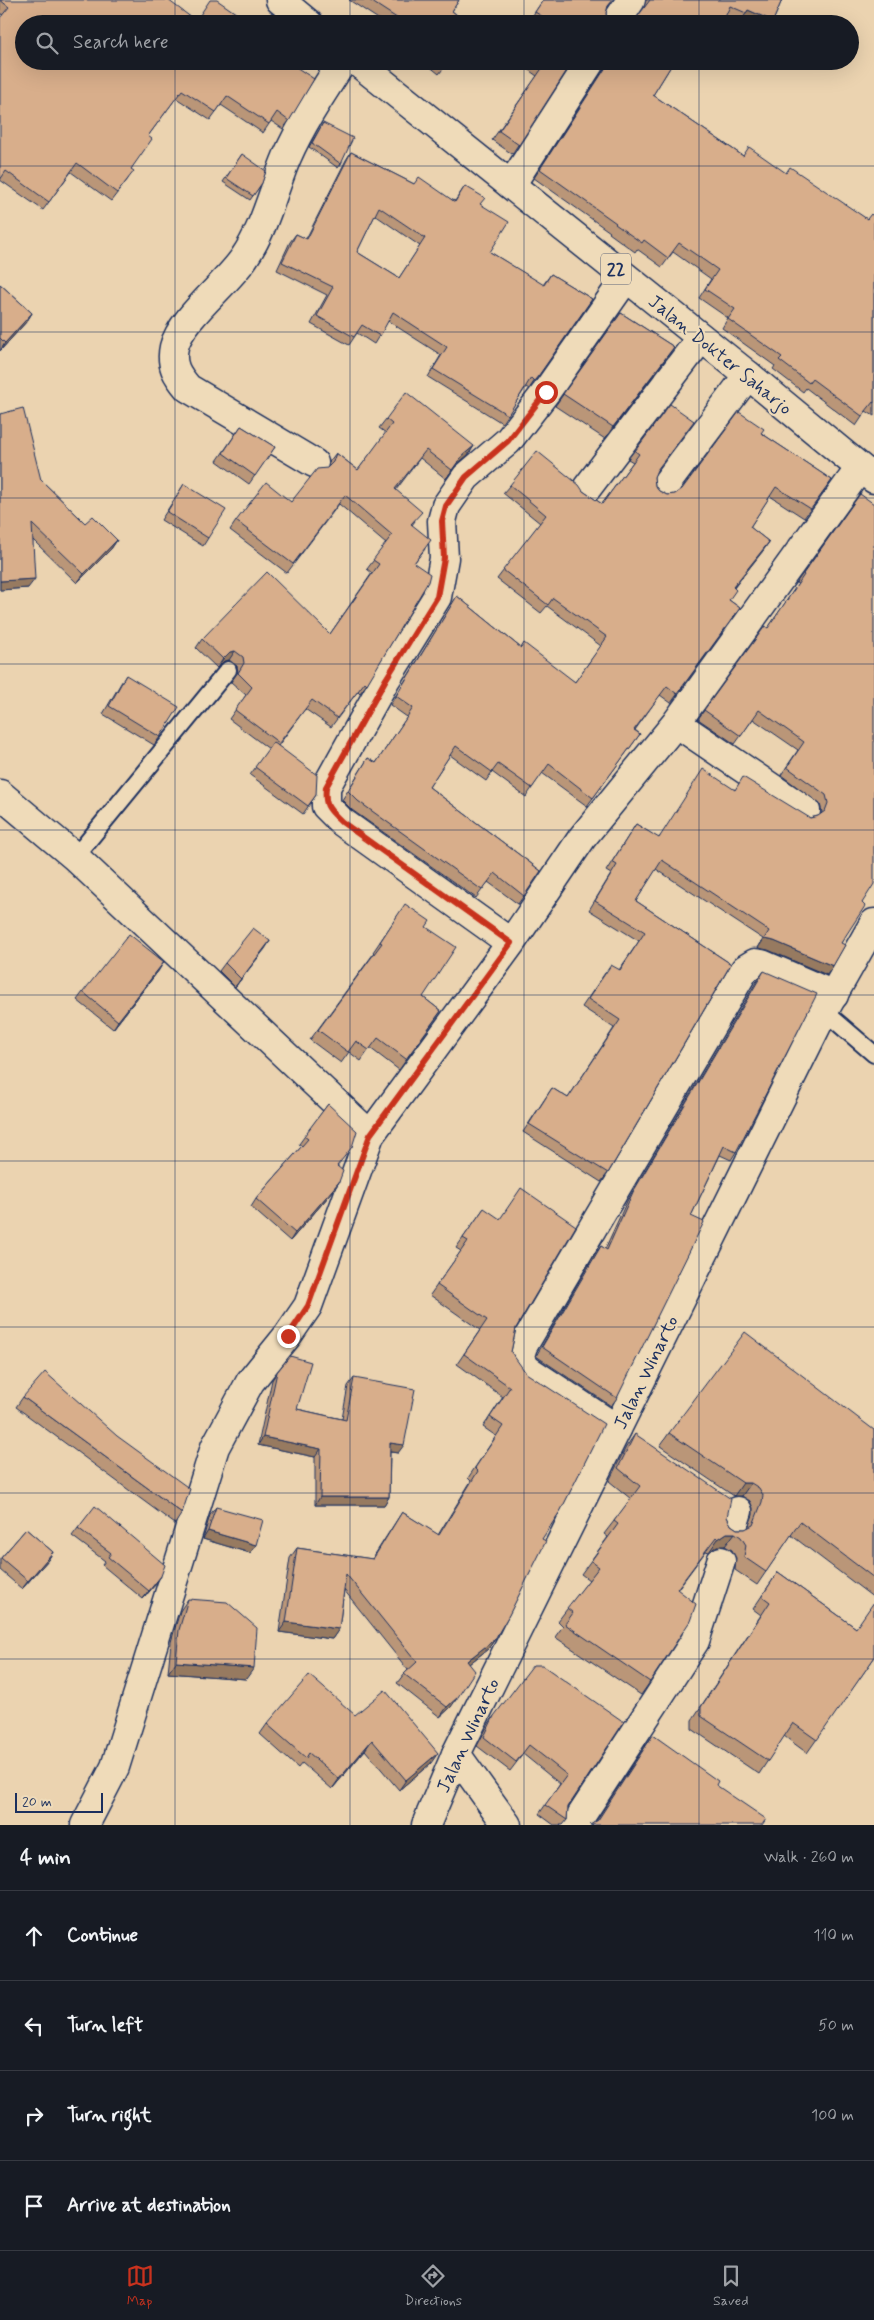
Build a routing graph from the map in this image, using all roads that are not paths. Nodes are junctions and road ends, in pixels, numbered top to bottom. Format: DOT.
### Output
graph roads {
  1 [pos="280,0"];
  2 [pos="631,0"];
  3 [pos="298,15"];
  4 [pos="621,15"];
  5 [pos="337,70"];
  6 [pos="367,70"];
  7 [pos="585,70"];
  8 [pos="511,185"];
  9 [pos="626,278"];
  10 [pos="701,338"];
  11 [pos="748,376"];
  12 [pos="314,463"];
  13 [pos="867,474"];
  14 [pos="587,488"];
  15 [pos="663,488"];
  16 [pos="228,670"];
  17 [pos="676,723"];
  18 [pos="0,794"];
  19 [pos="806,811"];
  20 [pos="75,857"];
  21 [pos="874,923"];
  22 [pos="511,943"];
  23 [pos="829,1003"];
  24 [pos="874,1054"];
  25 [pos="370,1135"];
  26 [pos="625,1434"];
  27 [pos="721,1561"];
  28 [pos="456,1754"];
  29 [pos="85,1825"];
  30 [pos="426,1825"];
  31 [pos="507,1825"];
  32 [pos="575,1825"];
  1 -- 3 [label="main road"];
  2 -- 4 [label="main road"];
  5 -- 12 [label="main road"];
  6 -- 8 [label="main road, Jalan Dokter Saharjo / 22"];
  7 -- 8 [label="main road"];
  8 -- 9 [label="main road, Jalan Dokter Saharjo / 22"];
  9 -- 10 [label="main road, Jalan Dokter Saharjo / 22"];
  9 -- 22 [label="main road"];
  10 -- 11 [label="main road, Jalan Dokter Saharjo / 22"];
  10 -- 14 [label="main road"];
  11 -- 13 [label="main road, Jalan Dokter Saharjo / 22"];
  11 -- 15 [label="main road"];
  13 -- 17 [label="main road"];
  16 -- 20 [label="lane"];
  17 -- 19 [label="main road"];
  17 -- 22 [label="main road"];
  18 -- 20 [label="main road"];
  20 -- 25 [label="main road"];
  21 -- 23 [label="main road, Jalan Winarto"];
  22 -- 25 [label="main road"];
  23 -- 24 [label="lane"];
  23 -- 26 [label="main road, Jalan Winarto"];
  23 -- 26 [label="main road"];
  25 -- 29 [label="main road"];
  26 -- 28 [label="main road, Jalan Winarto"];
  27 -- 32 [label="main road"];
  28 -- 30 [label="main road, Jalan Winarto"];
  28 -- 31 [label="main road"];
}
